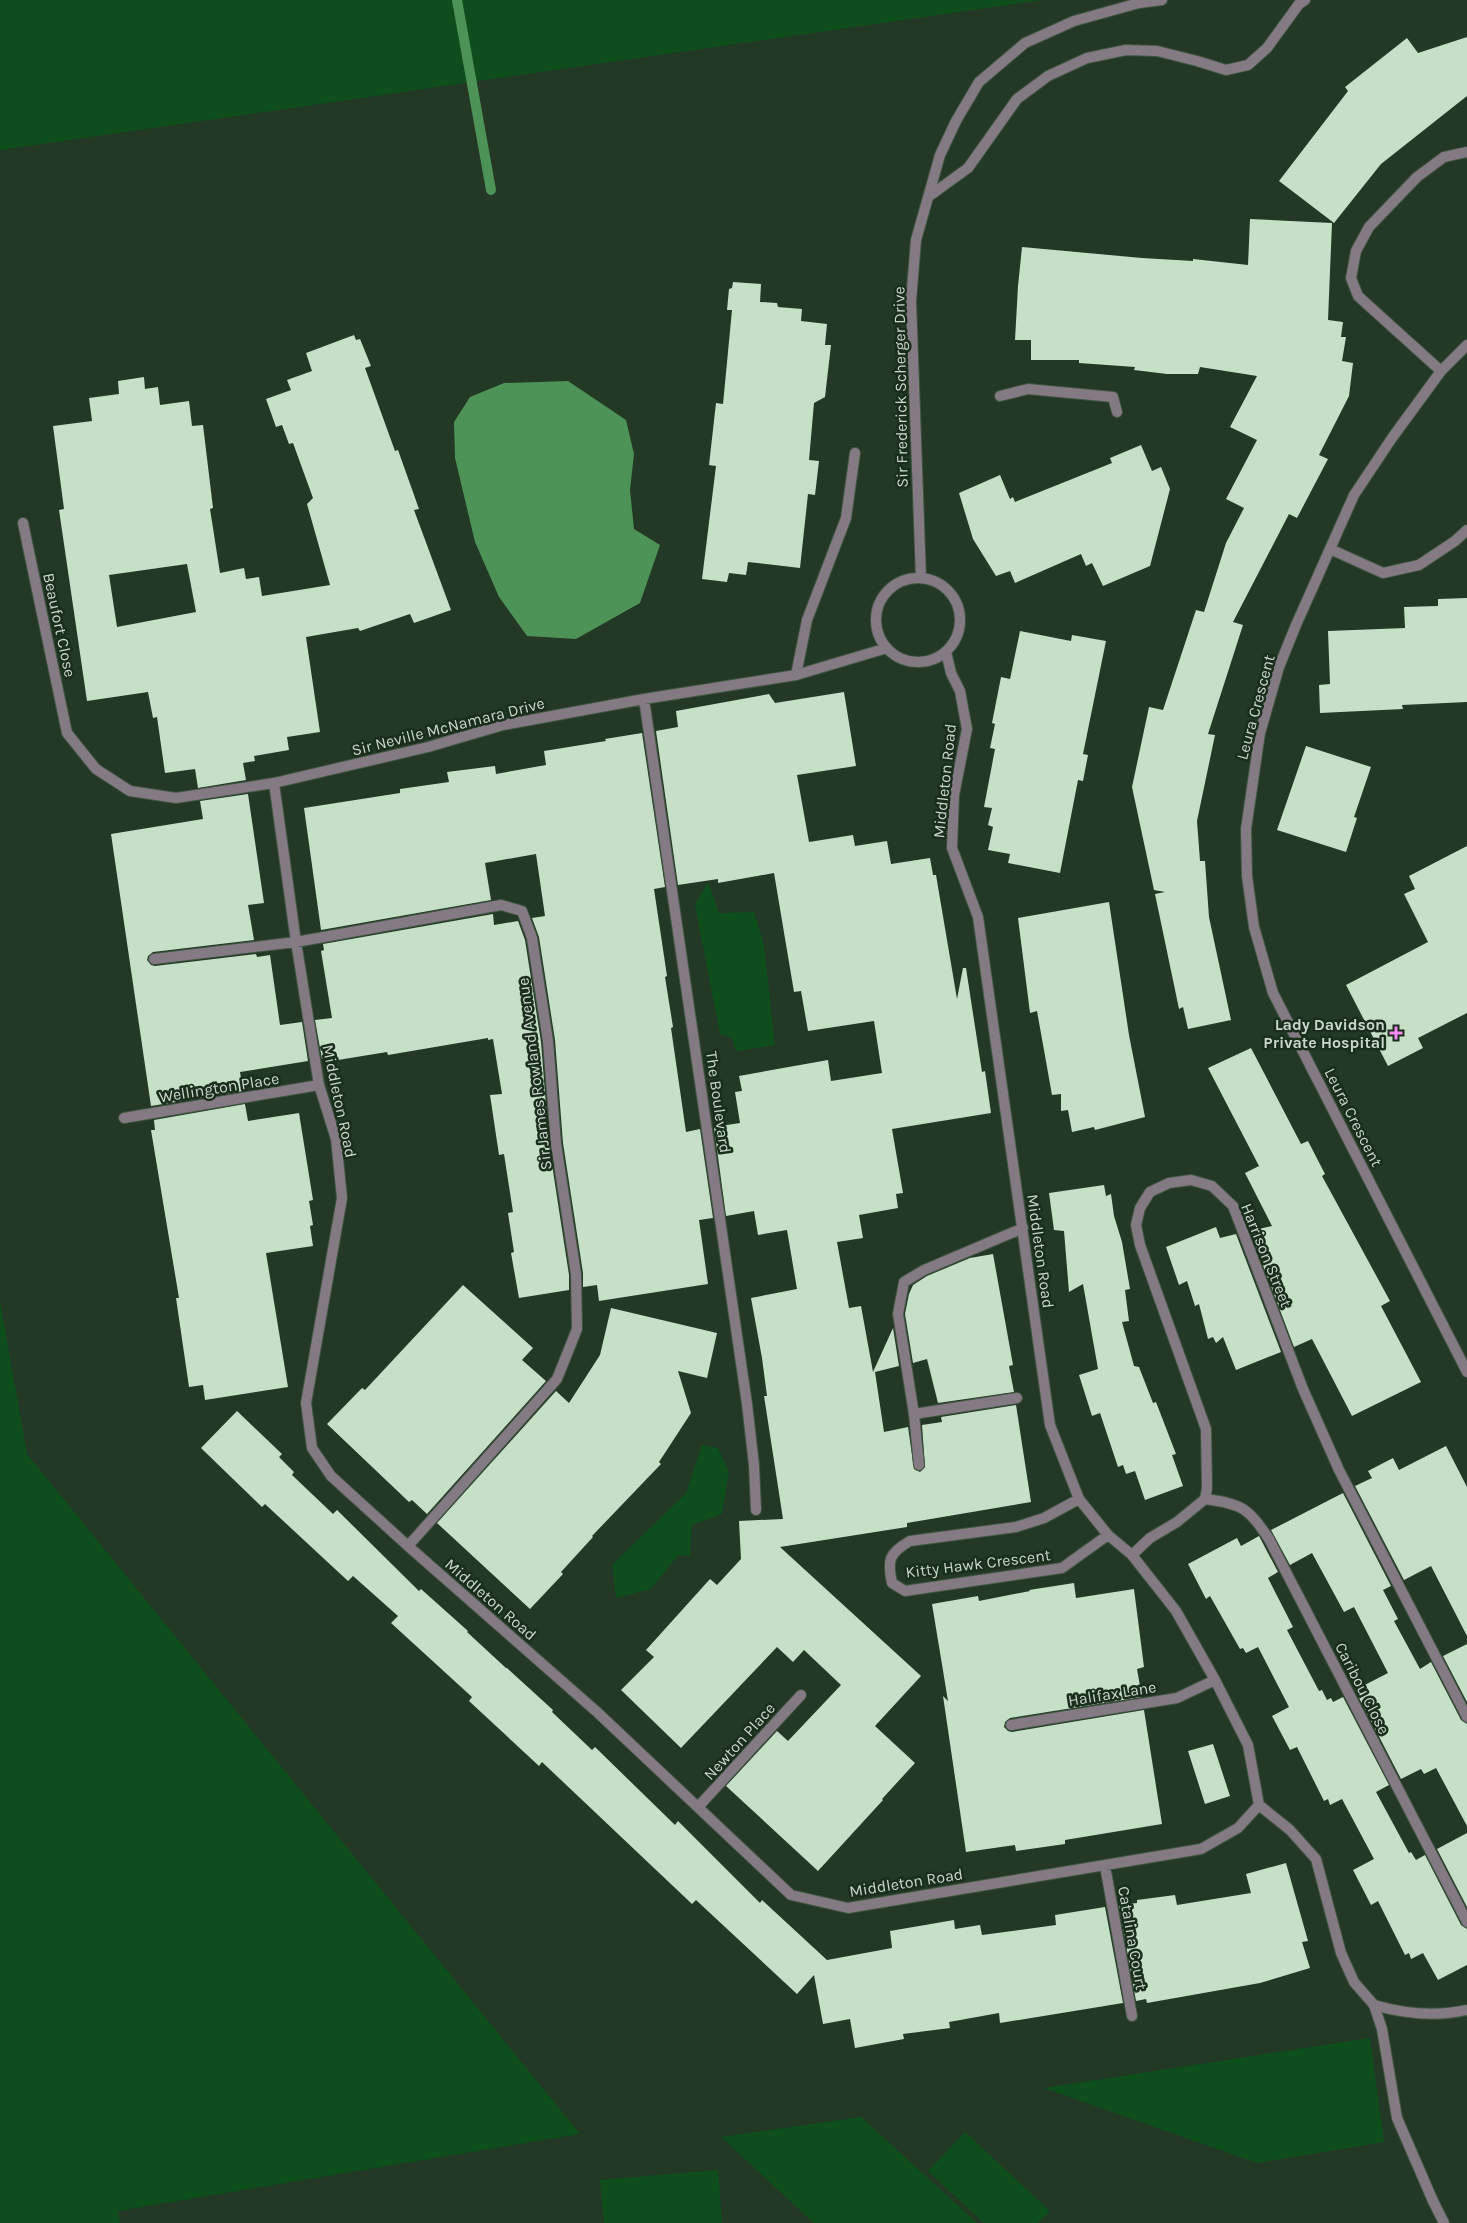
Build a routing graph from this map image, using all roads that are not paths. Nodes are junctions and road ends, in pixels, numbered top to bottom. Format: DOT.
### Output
graph roads {
  1 [pos="1162,0"];
  2 [pos="1305,0"];
  3 [pos="1467,152"];
  4 [pos="928,197"];
  5 [pos="1467,345"];
  6 [pos="1441,371"];
  7 [pos="1000,396"];
  8 [pos="1117,412"];
  9 [pos="855,453"];
  10 [pos="23,523"];
  11 [pos="1467,530"];
  12 [pos="1330,549"];
  13 [pos="921,578"];
  14 [pos="887,648"];
  15 [pos="946,652"];
  16 [pos="796,675"];
  17 [pos="644,699"];
  18 [pos="67,733"];
  19 [pos="274,783"];
  20 [pos="296,942"];
  21 [pos="154,959"];
  22 [pos="319,1086"];
  23 [pos="124,1118"];
  24 [pos="1023,1228"];
  25 [pos="1467,1372"];
  26 [pos="1017,1398"];
  27 [pos="914,1414"];
  28 [pos="918,1465"];
  29 [pos="1079,1499"];
  30 [pos="1205,1499"];
  31 [pos="756,1510"];
  32 [pos="1108,1535"];
  33 [pos="408,1546"];
  34 [pos="1132,1554"];
  35 [pos="1215,1680"];
  36 [pos="801,1694"];
  37 [pos="1467,1717"];
  38 [pos="1011,1725"];
  39 [pos="1259,1805"];
  40 [pos="698,1808"];
  41 [pos="1105,1866"];
  42 [pos="1467,1922"];
  43 [pos="1374,2006"];
  44 [pos="1467,2010"];
  45 [pos="1132,2016"];
  46 [pos="1444,2223"];
  1 -- 4 [label="street, Sir Frederick Scherger Drive"];
  2 -- 4 [label="street"];
  3 -- 6 [label="street"];
  4 -- 13 [label="street, Sir Frederick Scherger Drive"];
  5 -- 6 [label="street, Leura Crescent"];
  6 -- 12 [label="street, Leura Crescent"];
  7 -- 8 [label="street"];
  9 -- 16 [label="street"];
  10 -- 18 [label="street, Beaufort Close"];
  11 -- 12 [label="street"];
  12 -- 25 [label="street, Leura Crescent"];
  13 -- 14 [label="street"];
  13 -- 15 [label="street"];
  14 -- 15 [label="street"];
  14 -- 16 [label="street, Sir Neville McNamara Drive"];
  15 -- 24 [label="street, Middleton Road"];
  16 -- 17 [label="street, Sir Neville McNamara Drive"];
  17 -- 19 [label="street, Sir Neville McNamara Drive"];
  17 -- 31 [label="street, The Boulevard"];
  18 -- 19 [label="street, Sir Neville McNamara Drive"];
  19 -- 20 [label="street, Middleton Road"];
  20 -- 21 [label="street, Sir James Rowland Avenue"];
  20 -- 22 [label="street, Middleton Road"];
  20 -- 33 [label="street, Sir James Rowland Avenue"];
  22 -- 23 [label="street, Wellington Place"];
  22 -- 33 [label="street, Middleton Road"];
  24 -- 27 [label="street"];
  24 -- 29 [label="street, Middleton Road"];
  26 -- 27 [label="street"];
  27 -- 28 [label="street"];
  29 -- 32 [label="street, Middleton Road"];
  29 -- 32 [label="street, Kitty Hawk Crescent"];
  30 -- 34 [label="street"];
  30 -- 37 [label="street, Harrison Street"];
  30 -- 42 [label="street, Caribou Close"];
  32 -- 34 [label="street, Middleton Road"];
  33 -- 40 [label="street, Middleton Road"];
  34 -- 35 [label="street, Middleton Road"];
  35 -- 38 [label="street, Halifax Lane"];
  35 -- 39 [label="street, Middleton Road"];
  36 -- 40 [label="street, Newton Place"];
  39 -- 41 [label="street, Middleton Road"];
  39 -- 43 [label="street"];
  40 -- 41 [label="street, Middleton Road"];
  41 -- 45 [label="street, Catalina Court"];
  43 -- 44 [label="street"];
  43 -- 46 [label="street"];
}
